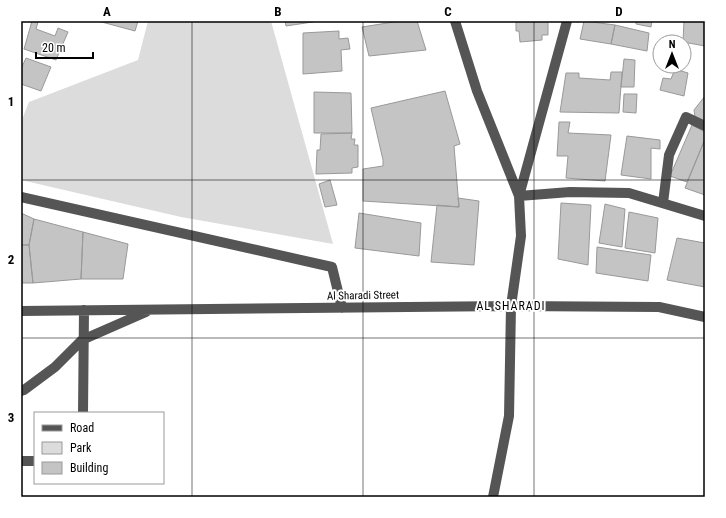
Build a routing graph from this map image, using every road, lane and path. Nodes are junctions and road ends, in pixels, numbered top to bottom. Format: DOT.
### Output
graph roads {
  1 [pos="456,21"];
  2 [pos="567,21"];
  3 [pos="705,126"];
  4 [pos="519,196"];
  5 [pos="21,197"];
  6 [pos="663,203"];
  7 [pos="705,216"];
  8 [pos="511,306"];
  9 [pos="342,308"];
  10 [pos="84,310"];
  11 [pos="152,310"];
  12 [pos="23,311"];
  13 [pos="705,317"];
  14 [pos="82,340"];
  15 [pos="21,391"];
  16 [pos="83,412"];
  17 [pos="21,461"];
  18 [pos="34,461"];
  19 [pos="493,497"];
  1 -- 4 [label="street"];
  2 -- 4 [label="street"];
  3 -- 6 [label="street"];
  4 -- 6 [label="street"];
  4 -- 8 [label="street"];
  5 -- 9 [label="street"];
  6 -- 7 [label="street"];
  8 -- 9 [label="street, Al Sharadi Street"];
  8 -- 13 [label="street, Al Sharadi Street"];
  8 -- 19 [label="street"];
  9 -- 11 [label="street, Al Sharadi Street"];
  10 -- 11 [label="street, Al Sharadi Street"];
  10 -- 12 [label="street, Al Sharadi Street"];
  10 -- 14 [label="street"];
  11 -- 14 [label="street"];
  14 -- 15 [label="street"];
  14 -- 16 [label="street"];
  17 -- 18 [label="street"];
}
